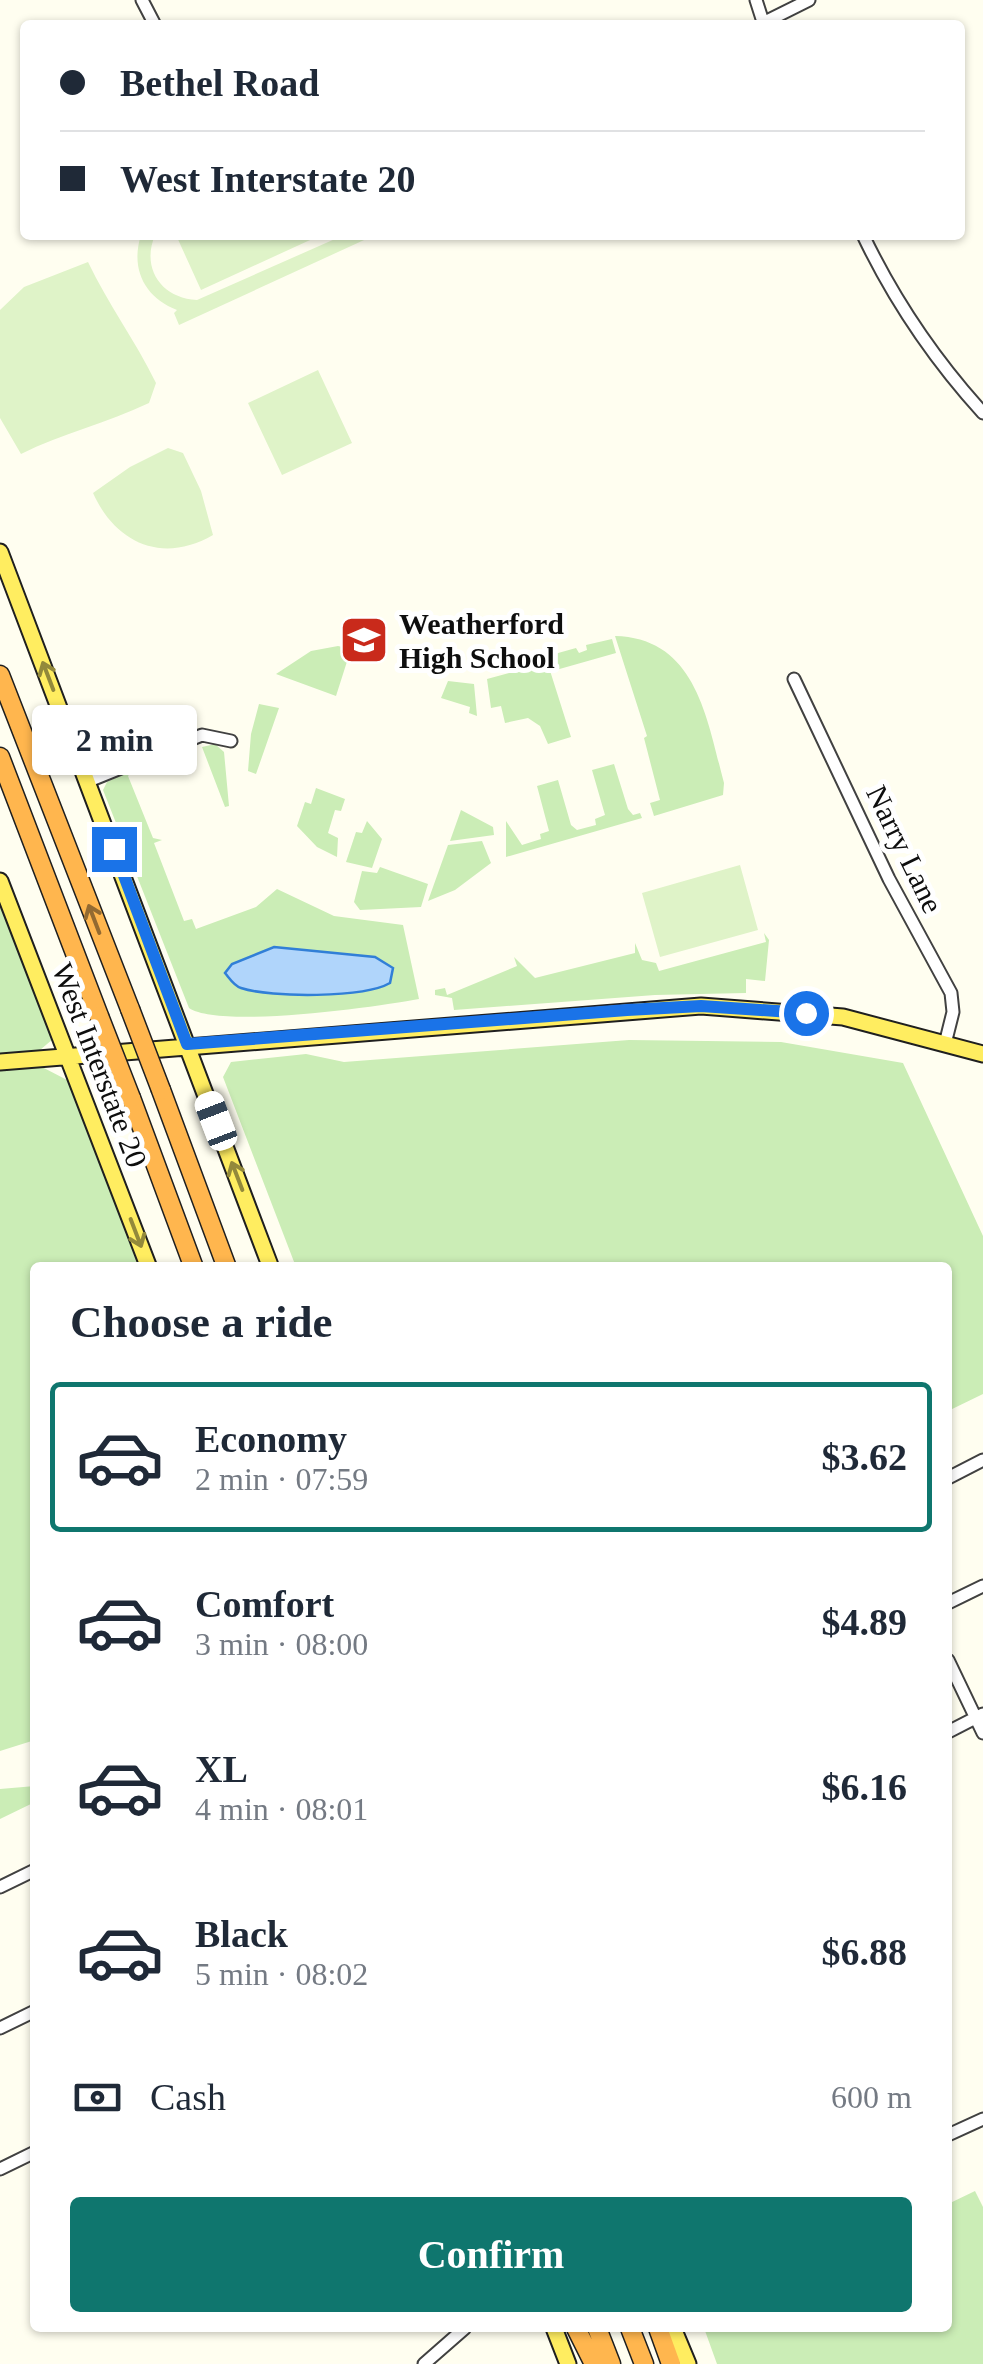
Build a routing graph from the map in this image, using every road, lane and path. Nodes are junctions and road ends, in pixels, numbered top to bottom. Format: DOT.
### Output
graph roads {
  1 [pos="809,0"];
  2 [pos="771,20"];
  3 [pos="865,240"];
  4 [pos="983,413"];
  5 [pos="0,552"];
  6 [pos="0,675"];
  7 [pos="794,679"];
  8 [pos="231,741"];
  9 [pos="0,758"];
  10 [pos="89,781"];
  11 [pos="0,881"];
  12 [pos="187,1044"];
  13 [pos="944,1044"];
  14 [pos="983,1054"];
  15 [pos="68,1057"];
  16 [pos="0,1062"];
  17 [pos="168,1200"];
  18 [pos="148,1262"];
  19 [pos="179,1262"];
  20 [pos="192,1262"];
  21 [pos="226,1262"];
  22 [pos="269,1262"];
  23 [pos="983,1460"];
  24 [pos="952,1476"];
  25 [pos="983,1586"];
  26 [pos="952,1602"];
  27 [pos="952,1667"];
  28 [pos="979,1716"];
  29 [pos="952,1730"];
  30 [pos="983,1733"];
  31 [pos="30,1872"];
  32 [pos="0,1887"];
  33 [pos="30,2013"];
  34 [pos="0,2028"];
  35 [pos="983,2119"];
  36 [pos="952,2133"];
  37 [pos="30,2154"];
  38 [pos="0,2168"];
  39 [pos="460,2332"];
  40 [pos="556,2332"];
  41 [pos="578,2332"];
  42 [pos="599,2332"];
  43 [pos="632,2332"];
  44 [pos="659,2332"];
  45 [pos="675,2332"];
  46 [pos="424,2364"];
  47 [pos="568,2364"];
  48 [pos="594,2364"];
  49 [pos="612,2364"];
  50 [pos="644,2364"];
  51 [pos="671,2364"];
  52 [pos="688,2364"];
  1 -- 2 [label="street"];
  3 -- 4 [label="street"];
  10 -- 5 [label="main road, one-way"];
  21 -- 6 [label="highway, one-way, bridge"];
  7 -- 13 [label="street, Narry Lane"];
  8 -- 10 [label="street"];
  9 -- 17 [label="highway, bridge"];
  10 -- 12 [label="main road"];
  11 -- 15 [label="main road, West Interstate 20"];
  12 -- 13 [label="main road"];
  12 -- 15 [label="main road"];
  22 -- 12 [label="main road, one-way"];
  13 -- 14 [label="main road"];
  15 -- 16 [label="main road"];
  15 -- 18 [label="main road, West Interstate 20, one-way"];
  17 -- 19 [label="highway"];
  17 -- 20 [label="highway"];
  23 -- 24 [label="street"];
  25 -- 26 [label="street"];
  27 -- 28 [label="street"];
  28 -- 29 [label="street"];
  28 -- 30 [label="street"];
  31 -- 32 [label="street"];
  33 -- 34 [label="street"];
  35 -- 36 [label="street"];
  37 -- 38 [label="street"];
  39 -- 46 [label="street"];
  40 -- 47 [label="main road"];
  41 -- 48 [label="highway"];
  42 -- 49 [label="highway"];
  43 -- 50 [label="highway"];
  44 -- 51 [label="highway"];
  45 -- 52 [label="main road"];
}
